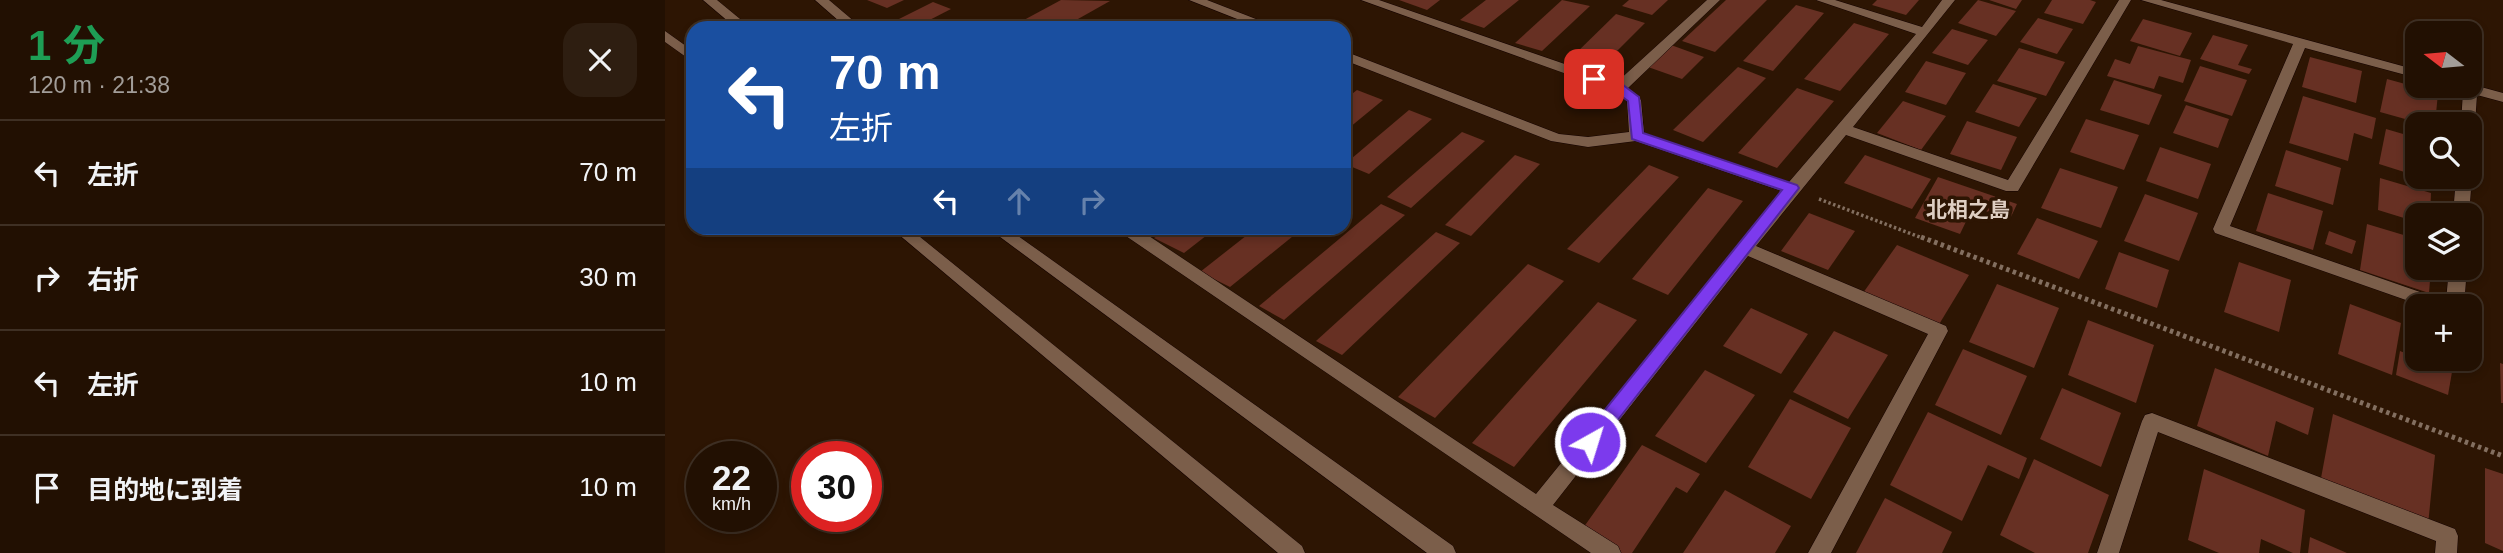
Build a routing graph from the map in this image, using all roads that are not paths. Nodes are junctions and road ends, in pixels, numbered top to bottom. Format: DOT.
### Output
graph roads {
  1 [pos="709,0"];
  2 [pos="821,0"];
  3 [pos="1195,0"];
  4 [pos="1367,0"];
  5 [pos="1714,0"];
  6 [pos="1822,0"];
  7 [pos="1949,0"];
  8 [pos="2125,0"];
  9 [pos="2147,0"];
  10 [pos="735,21"];
  11 [pos="846,21"];
  12 [pos="1253,21"];
  13 [pos="1925,32"];
  14 [pos="665,35"];
  15 [pos="2301,42"];
  16 [pos="686,52"];
  17 [pos="1351,58"];
  18 [pos="2405,71"];
  19 [pos="1619,88"];
  20 [pos="2482,92"];
  21 [pos="2503,98"];
  22 [pos="1841,128"];
  23 [pos="1637,136"];
  24 [pos="1792,188"];
  25 [pos="908,235"];
  26 [pos="1006,235"];
  27 [pos="1136,235"];
  28 [pos="1744,248"];
  29 [pos="2408,294"];
  30 [pos="1538,507"];
  31 [pos="1294,553"];
  32 [pos="1445,553"];
  33 [pos="1610,553"];
  34 [pos="1819,553"];
  35 [pos="2108,553"];
  36 [pos="2446,553"];
  1 -- 10 [label="street"];
  2 -- 11 [label="street"];
  3 -- 12 [label="street"];
  4 -- 19 [label="street"];
  5 -- 19 [label="street"];
  6 -- 13 [label="street"];
  7 -- 13 [label="street"];
  8 -- 22 [label="street"];
  9 -- 15 [label="street"];
  13 -- 22 [label="street"];
  14 -- 16 [label="street"];
  15 -- 18 [label="street"];
  15 -- 29 [label="street"];
  17 -- 23 [label="street"];
  19 -- 23 [label="street"];
  20 -- 21 [label="street"];
  22 -- 24 [label="street"];
  23 -- 24 [label="street"];
  24 -- 28 [label="street"];
  25 -- 31 [label="street"];
  26 -- 32 [label="street"];
  27 -- 30 [label="street"];
  28 -- 30 [label="street"];
  28 -- 34 [label="street"];
  30 -- 33 [label="street"];
  35 -- 36 [label="street"];
}
